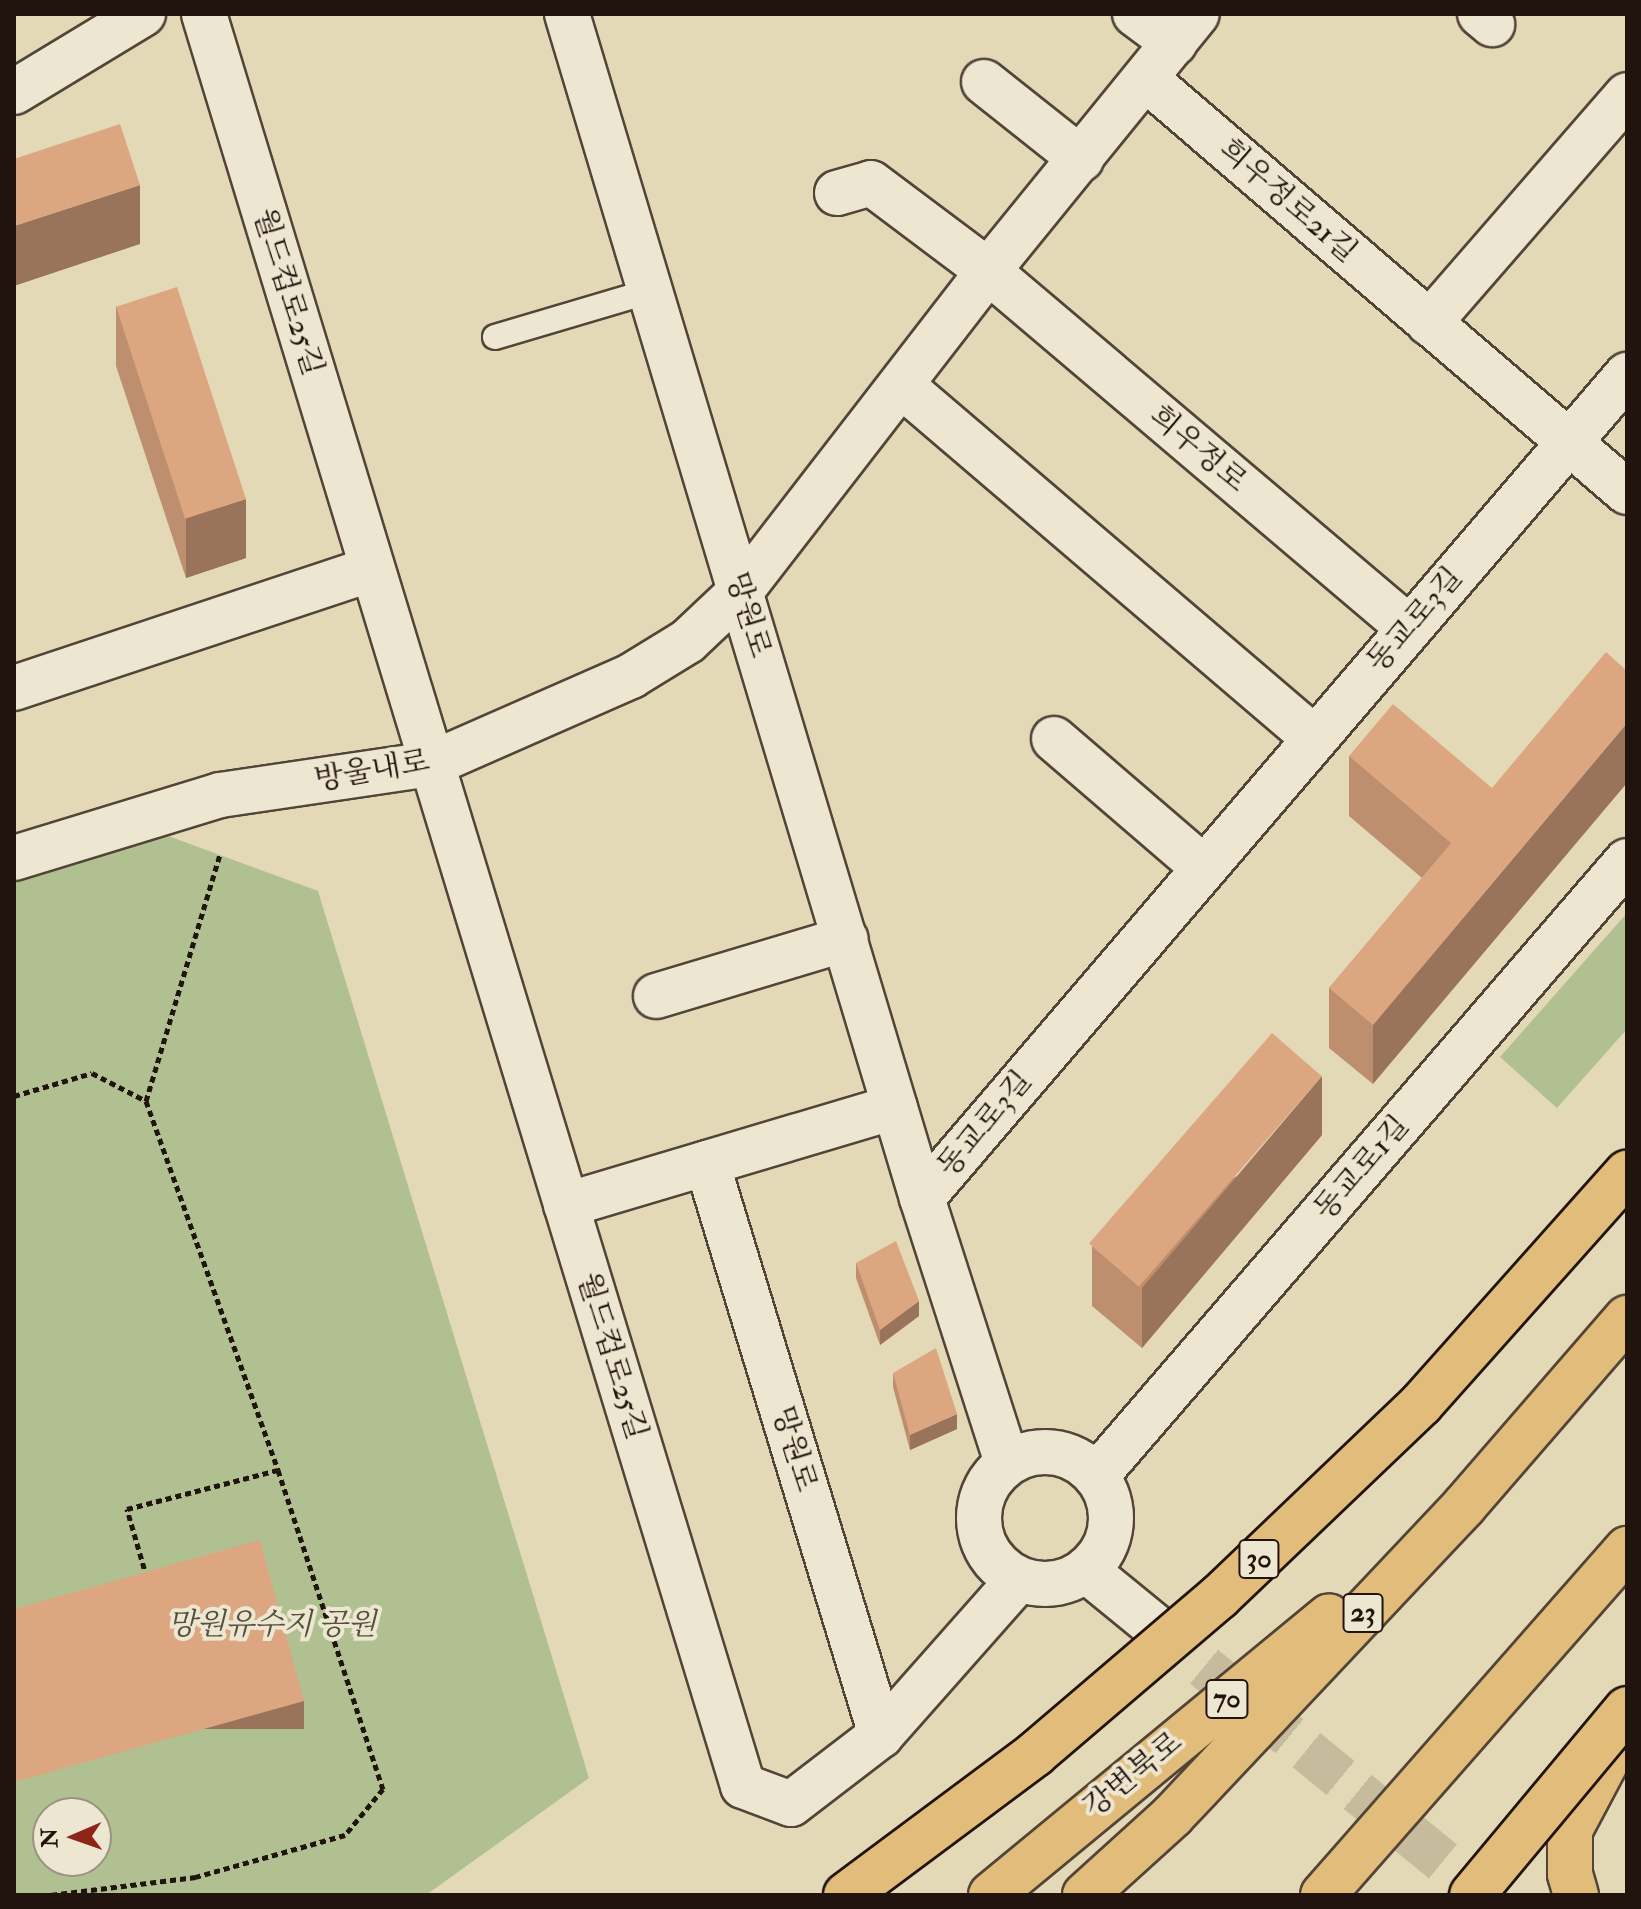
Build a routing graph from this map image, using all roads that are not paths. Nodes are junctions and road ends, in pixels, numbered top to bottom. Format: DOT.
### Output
graph roads {
  1 [pos="204,14"];
  2 [pos="567,14"];
  3 [pos="1135,14"];
  4 [pos="119,20"];
  5 [pos="1185,28"];
  6 [pos="1146,79"];
  7 [pos="984,82"];
  8 [pos="14,92"];
  9 [pos="1627,95"];
  10 [pos="1081,159"];
  11 [pos="837,193"];
  12 [pos="988,271"];
  13 [pos="650,291"];
  14 [pos="1429,323"];
  15 [pos="495,337"];
  16 [pos="1627,375"];
  17 [pos="901,385"];
  18 [pos="1569,441"];
  19 [pos="1627,492"];
  20 [pos="372,569"];
  21 [pos="741,591"];
  22 [pos="1409,628"];
  23 [pos="14,688"];
  24 [pos="1314,738"];
  25 [pos="1054,739"];
  26 [pos="431,764"];
  27 [pos="14,858"];
  28 [pos="1627,861"];
  29 [pos="1203,867"];
  30 [pos="846,939"];
  31 [pos="656,996"];
  32 [pos="895,1107"];
  33 [pos="707,1163"];
  34 [pos="1627,1173"];
  35 [pos="922,1198"];
  36 [pos="566,1205"];
  37 [pos="1627,1318"];
  38 [pos="1007,1463"];
  39 [pos="1097,1475"];
  40 [pos="1464,1506"];
  41 [pos="1627,1549"];
  42 [pos="1087,1571"];
  43 [pos="1019,1579"];
  44 [pos="1153,1625"];
  45 [pos="1627,1709"];
  46 [pos="1627,1723"];
  47 [pos="881,1735"];
  48 [pos="846,1895"];
  49 [pos="991,1895"];
  50 [pos="1085,1895"];
  51 [pos="1323,1895"];
  52 [pos="1472,1895"];
  53 [pos="1576,1895"];
  1 -- 20 [label="street, 월드컵로25길"];
  2 -- 13 [label="street, 망원로"];
  3 -- 5 [label="street"];
  4 -- 8 [label="street"];
  5 -- 6 [label="street"];
  6 -- 10 [label="street"];
  6 -- 14 [label="street, 희우정로21길"];
  7 -- 10 [label="street"];
  9 -- 14 [label="street"];
  10 -- 12 [label="street"];
  11 -- 12 [label="street, 희우정로"];
  12 -- 17 [label="street"];
  12 -- 22 [label="street, 희우정로"];
  13 -- 15 [label="lane"];
  13 -- 21 [label="street, 망원로"];
  14 -- 18 [label="street, 희우정로21길"];
  16 -- 18 [label="street, 동교로3길"];
  17 -- 21 [label="street"];
  17 -- 24 [label="street"];
  18 -- 19 [label="street, 희우정로21길"];
  18 -- 22 [label="street, 동교로3길"];
  20 -- 23 [label="street"];
  20 -- 26 [label="street, 월드컵로25길"];
  21 -- 26 [label="street, 방울내로"];
  21 -- 30 [label="street, 망원로"];
  22 -- 24 [label="street, 동교로3길"];
  24 -- 29 [label="street, 동교로3길"];
  25 -- 29 [label="street"];
  26 -- 27 [label="street, 방울내로"];
  26 -- 36 [label="street, 월드컵로25길"];
  28 -- 39 [label="street, 동교로1길"];
  29 -- 35 [label="street, 동교로3길"];
  30 -- 31 [label="street"];
  30 -- 32 [label="street, 망원로"];
  32 -- 33 [label="street"];
  32 -- 35 [label="street, 망원로"];
  33 -- 36 [label="street"];
  33 -- 47 [label="street, 망원로"];
  34 -- 48 [label="highway, 30, bridge"];
  35 -- 38 [label="street, 망원로"];
  36 -- 47 [label="street, 월드컵로25길"];
  37 -- 40 [label="highway, 강변북로 / 23"];
  38 -- 39 [label="street"];
  38 -- 43 [label="street"];
  39 -- 42 [label="street"];
  40 -- 49 [label="highway, 강변북로 / 70"];
  40 -- 50 [label="highway, 강변북로 / 23"];
  41 -- 51 [label="highway"];
  42 -- 43 [label="street"];
  42 -- 44 [label="street"];
  43 -- 47 [label="street, 월드컵로25길"];
  45 -- 52 [label="highway, bridge"];
  46 -- 53 [label="highway"];
}
